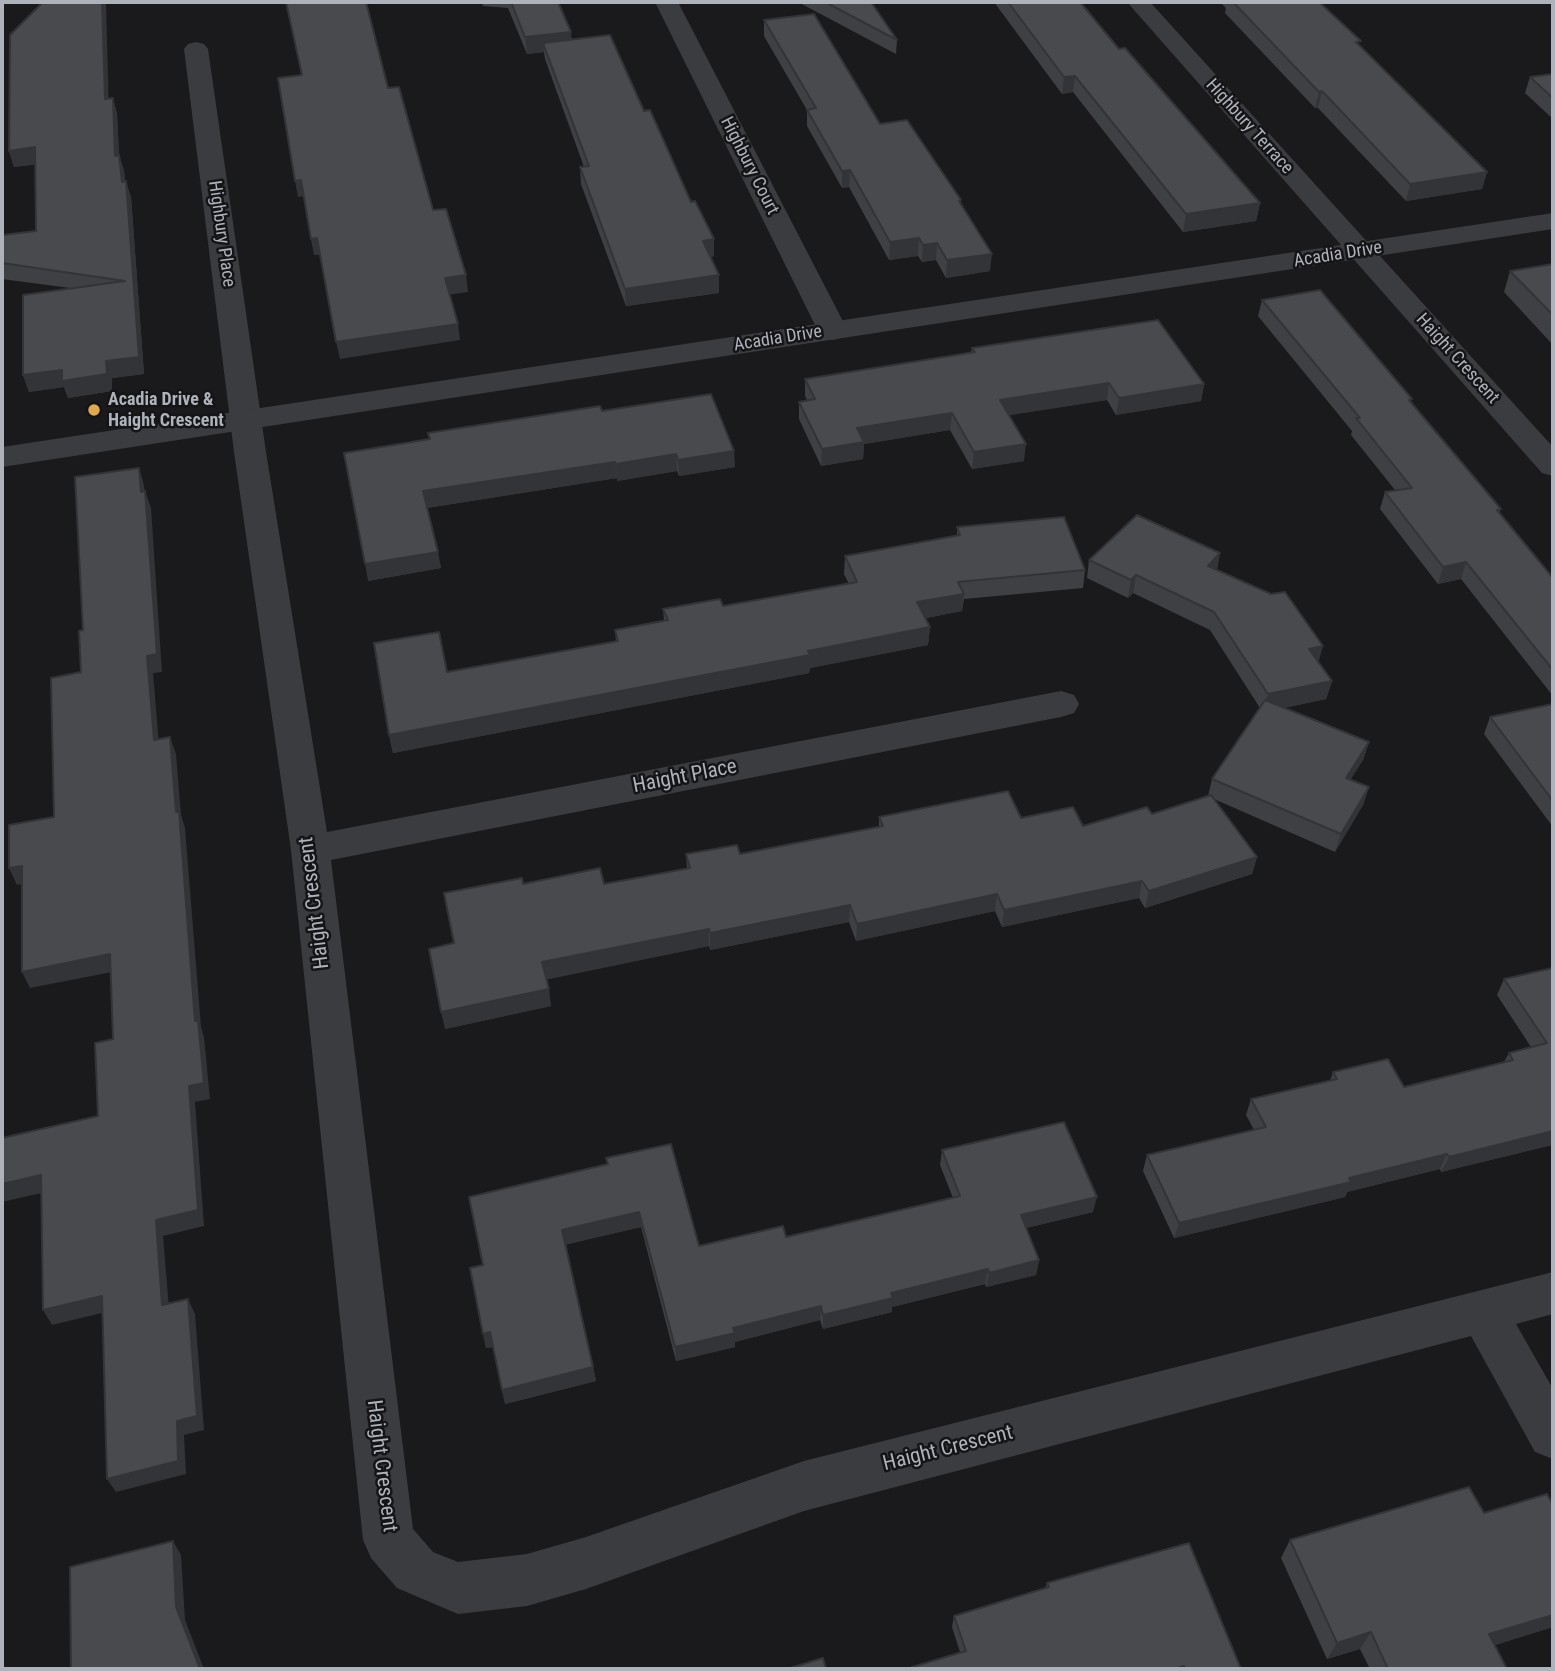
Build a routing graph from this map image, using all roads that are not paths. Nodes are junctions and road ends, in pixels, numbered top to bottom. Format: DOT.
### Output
graph roads {
  1 [pos="666,2"];
  2 [pos="1138,2"];
  3 [pos="196,49"];
  4 [pos="1553,221"];
  5 [pos="1361,252"];
  6 [pos="833,331"];
  7 [pos="246,418"];
  8 [pos="2,457"];
  9 [pos="1553,466"];
  10 [pos="1061,704"];
  11 [pos="310,850"];
  12 [pos="1553,1293"];
  13 [pos="1483,1312"];
  14 [pos="1553,1435"];
  1 -- 6 [label="street, Highbury Court"];
  2 -- 5 [label="street, Highbury Terrace"];
  3 -- 7 [label="street, Highbury Place"];
  4 -- 5 [label="street, Acadia Drive"];
  5 -- 6 [label="street, Acadia Drive"];
  5 -- 9 [label="street, Haight Crescent"];
  6 -- 7 [label="street, Acadia Drive"];
  7 -- 8 [label="street, Acadia Drive"];
  7 -- 11 [label="street, Haight Crescent"];
  10 -- 11 [label="street, Haight Place"];
  11 -- 13 [label="street, Haight Crescent"];
  12 -- 13 [label="street, Haight Crescent"];
  13 -- 14 [label="street"];
}
